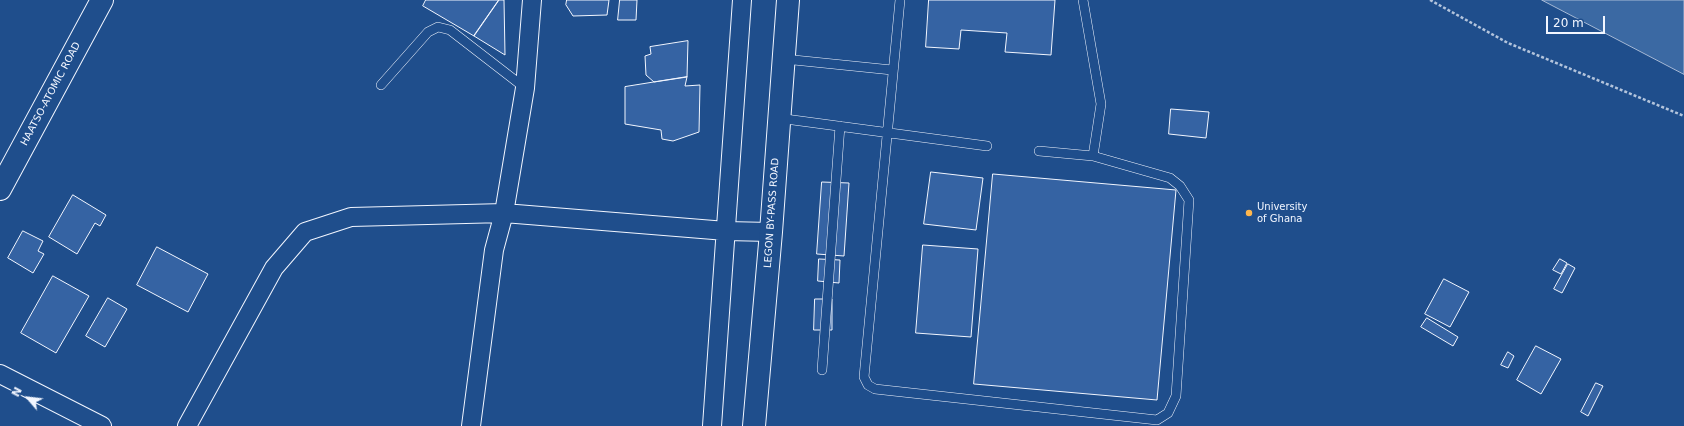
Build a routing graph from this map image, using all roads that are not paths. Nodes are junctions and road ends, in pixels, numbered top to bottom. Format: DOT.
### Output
graph roads {
  1 [pos="102,0"];
  2 [pos="532,0"];
  3 [pos="742,0"];
  4 [pos="788,0"];
  5 [pos="900,0"];
  6 [pos="1083,0"];
  7 [pos="784,59"];
  8 [pos="892,70"];
  9 [pos="381,85"];
  10 [pos="525,88"];
  11 [pos="778,118"];
  12 [pos="840,126"];
  13 [pos="886,132"];
  14 [pos="987,146"];
  15 [pos="1039,151"];
  16 [pos="1093,156"];
  17 [pos="0,189"];
  18 [pos="504,213"];
  19 [pos="726,230"];
  20 [pos="771,232"];
  21 [pos="822,370"];
  22 [pos="0,374"];
  23 [pos="102,426"];
  24 [pos="187,426"];
  25 [pos="471,426"];
  26 [pos="712,426"];
  27 [pos="754,426"];
  1 -- 17 [label="street, HAATSO-ATOMIC ROAD"];
  2 -- 10 [label="street"];
  3 -- 19 [label="street"];
  4 -- 7 [label="street, LEGON BY-PASS ROAD"];
  5 -- 8 [label="lane"];
  6 -- 16 [label="lane"];
  7 -- 8 [label="lane"];
  7 -- 11 [label="street, LEGON BY-PASS ROAD"];
  8 -- 13 [label="lane"];
  9 -- 10 [label="lane"];
  10 -- 18 [label="street"];
  11 -- 12 [label="lane"];
  11 -- 20 [label="street, LEGON BY-PASS ROAD"];
  12 -- 13 [label="lane"];
  12 -- 21 [label="lane"];
  13 -- 14 [label="lane"];
  13 -- 16 [label="lane"];
  15 -- 16 [label="lane"];
  18 -- 19 [label="street"];
  18 -- 24 [label="street"];
  18 -- 25 [label="street"];
  19 -- 20 [label="street"];
  19 -- 26 [label="street"];
  20 -- 27 [label="street, LEGON BY-PASS ROAD"];
  22 -- 23 [label="street"];
}
